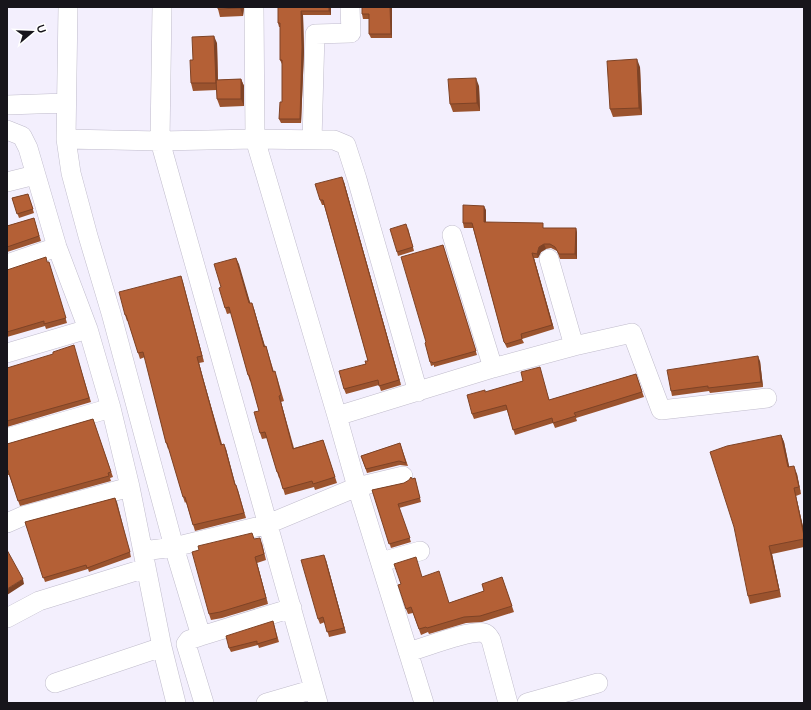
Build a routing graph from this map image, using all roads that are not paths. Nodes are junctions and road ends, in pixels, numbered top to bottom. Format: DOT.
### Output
graph roads {
  1 [pos="68,7"];
  2 [pos="162,7"];
  3 [pos="254,7"];
  4 [pos="350,7"];
  5 [pos="66,103"];
  6 [pos="7,105"];
  7 [pos="7,130"];
  8 [pos="66,139"];
  9 [pos="255,139"];
  10 [pos="312,140"];
  11 [pos="160,141"];
  12 [pos="35,175"];
  13 [pos="7,182"];
  14 [pos="452,235"];
  15 [pos="57,247"];
  16 [pos="549,259"];
  17 [pos="7,264"];
  18 [pos="88,329"];
  19 [pos="574,346"];
  20 [pos="7,353"];
  21 [pos="492,368"];
  22 [pos="418,392"];
  23 [pos="767,398"];
  24 [pos="111,408"];
  25 [pos="338,416"];
  26 [pos="7,438"];
  27 [pos="403,476"];
  28 [pos="130,487"];
  29 [pos="357,487"];
  30 [pos="8,521"];
  31 [pos="268,524"];
  32 [pos="174,547"];
  33 [pos="420,551"];
  34 [pos="144,560"];
  35 [pos="381,562"];
  36 [pos="292,608"];
  37 [pos="7,618"];
  38 [pos="201,636"];
  39 [pos="162,647"];
  40 [pos="408,652"];
  41 [pos="55,682"];
  42 [pos="598,683"];
  43 [pos="316,696"];
  44 [pos="176,703"];
  45 [pos="204,703"];
  46 [pos="266,703"];
  47 [pos="424,703"];
  48 [pos="508,703"];
  49 [pos="527,703"];
  1 -- 5 [label="street"];
  2 -- 11 [label="street"];
  3 -- 9 [label="street"];
  4 -- 10 [label="street"];
  5 -- 6 [label="street"];
  5 -- 8 [label="street"];
  7 -- 12 [label="street"];
  8 -- 11 [label="street"];
  8 -- 32 [label="street"];
  9 -- 10 [label="street"];
  9 -- 11 [label="street"];
  9 -- 25 [label="street"];
  10 -- 22 [label="street"];
  11 -- 31 [label="street"];
  12 -- 13 [label="street"];
  12 -- 15 [label="street"];
  14 -- 21 [label="street"];
  15 -- 17 [label="street"];
  15 -- 18 [label="street"];
  16 -- 19 [label="street"];
  18 -- 20 [label="street"];
  18 -- 24 [label="street"];
  19 -- 21 [label="street"];
  19 -- 23 [label="street"];
  21 -- 22 [label="street"];
  22 -- 25 [label="street"];
  24 -- 26 [label="street"];
  24 -- 28 [label="street"];
  25 -- 29 [label="street"];
  27 -- 29 [label="street"];
  28 -- 30 [label="street"];
  28 -- 34 [label="street"];
  29 -- 31 [label="street"];
  29 -- 35 [label="street"];
  31 -- 32 [label="street"];
  31 -- 36 [label="street"];
  32 -- 34 [label="street"];
  32 -- 38 [label="street"];
  33 -- 35 [label="street"];
  34 -- 37 [label="street"];
  34 -- 39 [label="street"];
  35 -- 40 [label="street"];
  36 -- 38 [label="street"];
  36 -- 43 [label="street"];
  38 -- 45 [label="street"];
  39 -- 41 [label="street"];
  39 -- 44 [label="street"];
  40 -- 47 [label="street"];
  40 -- 48 [label="street"];
  42 -- 49 [label="street"];
  43 -- 46 [label="street"];
}
